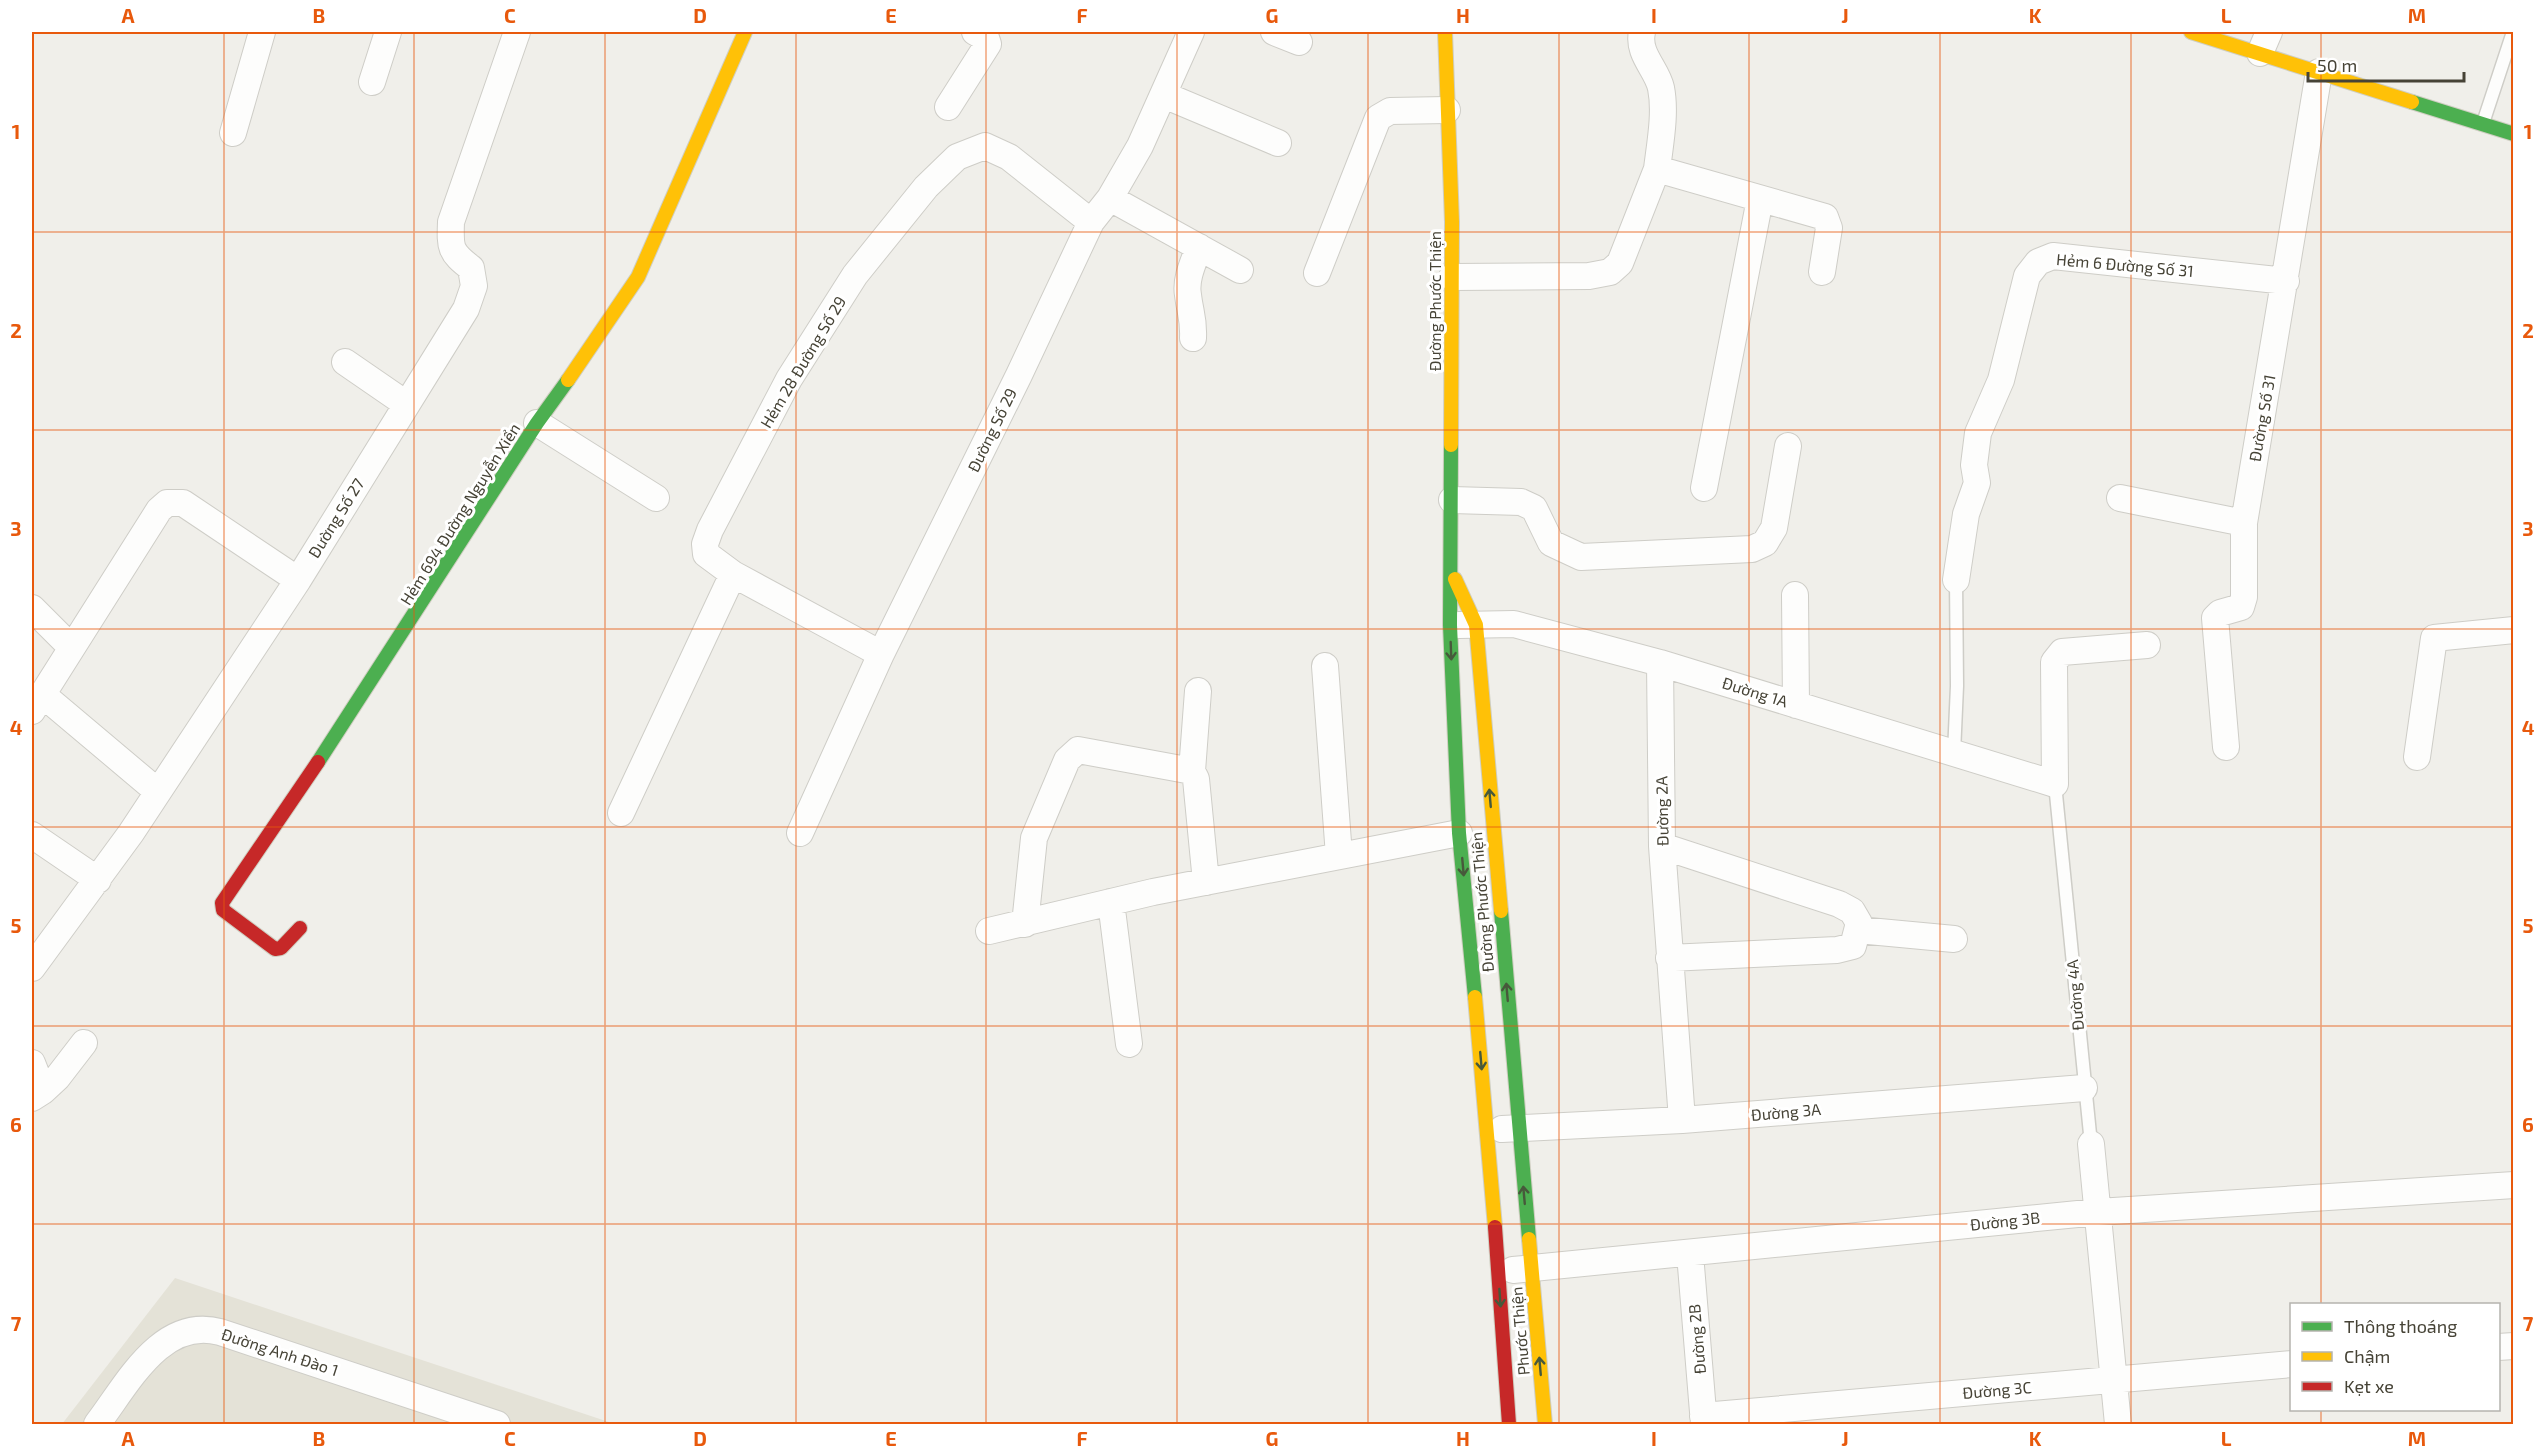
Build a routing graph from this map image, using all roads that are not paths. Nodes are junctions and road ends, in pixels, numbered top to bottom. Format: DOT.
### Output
graph roads {
  1 [pos="262,32"];
  2 [pos="388,32"];
  3 [pos="517,32"];
  4 [pos="745,32"];
  5 [pos="975,32"];
  6 [pos="1191,32"];
  7 [pos="1274,32"];
  8 [pos="1444,32"];
  9 [pos="1642,32"];
  10 [pos="2191,32"];
  11 [pos="2513,32"];
  12 [pos="1299,42"];
  13 [pos="2265,42"];
  14 [pos="2319,72"];
  15 [pos="372,82"];
  16 [pos="1164,95"];
  17 [pos="948,107"];
  18 [pos="1447,110"];
  19 [pos="2482,124"];
  20 [pos="233,133"];
  21 [pos="2514,134"];
  22 [pos="1278,143"];
  23 [pos="1657,169"];
  24 [pos="1110,198"];
  25 [pos="1760,199"];
  26 [pos="1091,222"];
  27 [pos="1199,247"];
  28 [pos="1240,270"];
  29 [pos="1822,272"];
  30 [pos="1317,273"];
  31 [pos="1452,277"];
  32 [pos="2286,281"];
  33 [pos="1193,338"];
  34 [pos="345,362"];
  35 [pos="406,404"];
  36 [pos="537,423"];
  37 [pos="1788,446"];
  38 [pos="1704,488"];
  39 [pos="656,498"];
  40 [pos="2120,498"];
  41 [pos="1452,500"];
  42 [pos="2244,523"];
  43 [pos="1452,572"];
  44 [pos="733,574"];
  45 [pos="298,580"];
  46 [pos="1956,580"];
  47 [pos="1795,595"];
  48 [pos="32,608"];
  49 [pos="1450,625"];
  50 [pos="1476,625"];
  51 [pos="2514,630"];
  52 [pos="2147,645"];
  53 [pos="71,647"];
  54 [pos="881,654"];
  55 [pos="1660,663"];
  56 [pos="1326,666"];
  57 [pos="1198,691"];
  58 [pos="37,703"];
  59 [pos="1796,705"];
  60 [pos="2226,747"];
  61 [pos="1954,753"];
  62 [pos="2417,757"];
  63 [pos="1192,771"];
  64 [pos="2055,784"];
  65 [pos="157,791"];
  66 [pos="621,813"];
  67 [pos="800,833"];
  68 [pos="1459,833"];
  69 [pos="32,834"];
  70 [pos="1662,846"];
  71 [pos="1339,856"];
  72 [pos="98,880"];
  73 [pos="1206,882"];
  74 [pos="1111,902"];
  75 [pos="1025,924"];
  76 [pos="300,928"];
  77 [pos="1858,930"];
  78 [pos="989,931"];
  79 [pos="1954,939"];
  80 [pos="1669,958"];
  81 [pos="32,968"];
  82 [pos="84,1043"];
  83 [pos="1129,1044"];
  84 [pos="32,1063"];
  85 [pos="2084,1088"];
  86 [pos="37,1094"];
  87 [pos="1682,1120"];
  88 [pos="1518,1127"];
  89 [pos="1487,1130"];
  90 [pos="2091,1144"];
  91 [pos="2514,1185"];
  92 [pos="2096,1200"];
  93 [pos="1527,1235"];
  94 [pos="1497,1239"];
  95 [pos="1690,1254"];
  96 [pos="1532,1268"];
  97 [pos="1498,1271"];
  98 [pos="2290,1364"];
  99 [pos="2114,1379"];
  100 [pos="1704,1420"];
  101 [pos="97,1425"];
  102 [pos="497,1425"];
  103 [pos="1509,1425"];
  104 [pos="1545,1425"];
  105 [pos="2118,1425"];
  1 -- 20 [label="street"];
  2 -- 15 [label="street"];
  3 -- 35 [label="street, Đường Số 27"];
  4 -- 36 [label="street, Hẻm 694 Đường Nguyễn Xiển"];
  5 -- 17 [label="street"];
  6 -- 16 [label="street, Đường Số 29"];
  7 -- 12 [label="street"];
  8 -- 18 [label="street, Đường Phước Thiện"];
  9 -- 23 [label="street"];
  10 -- 13 [label="street"];
  11 -- 19 [label="lane"];
  13 -- 14 [label="street"];
  14 -- 19 [label="street"];
  14 -- 32 [label="street, Đường Số 31"];
  16 -- 22 [label="street"];
  16 -- 24 [label="street, Đường Số 29"];
  18 -- 30 [label="street"];
  18 -- 31 [label="street, Đường Phước Thiện"];
  19 -- 21 [label="street"];
  23 -- 25 [label="street"];
  23 -- 31 [label="street"];
  24 -- 26 [label="street, Đường Số 29"];
  24 -- 27 [label="street"];
  25 -- 29 [label="street"];
  25 -- 38 [label="street"];
  26 -- 44 [label="street, Hẻm 28 Đường Số 29"];
  26 -- 54 [label="street, Đường Số 29"];
  27 -- 28 [label="street"];
  27 -- 33 [label="street"];
  31 -- 41 [label="street, Đường Phước Thiện"];
  32 -- 42 [label="street, Đường Số 31"];
  32 -- 46 [label="street, Hẻm 6 Đường Số 31"];
  34 -- 35 [label="street"];
  35 -- 45 [label="street, Đường Số 27"];
  36 -- 39 [label="street"];
  36 -- 76 [label="street, Hẻm 694 Đường Nguyễn Xiển"];
  37 -- 41 [label="street"];
  40 -- 42 [label="street"];
  41 -- 43 [label="street, Đường Phước Thiện"];
  42 -- 60 [label="street, Đường Số 31"];
  43 -- 49 [label="street, Đường Phước Thiện"];
  43 -- 50 [label="street, Đường Phước Thiện"];
  44 -- 54 [label="street, Hẻm 28 Đường Số 29"];
  44 -- 66 [label="street"];
  45 -- 53 [label="street"];
  45 -- 65 [label="street, Đường Số 27"];
  46 -- 61 [label="lane, Hẻm 6 Đường Số 31"];
  47 -- 59 [label="street"];
  48 -- 53 [label="street"];
  49 -- 50 [label="street, Đường 1A"];
  49 -- 68 [label="street, Đường Phước Thiện, one-way"];
  50 -- 55 [label="street, Đường 1A"];
  88 -- 50 [label="street, Đường Phước Thiện, one-way"];
  51 -- 62 [label="street"];
  52 -- 64 [label="street, Đường 4A"];
  53 -- 58 [label="street"];
  54 -- 67 [label="street, Đường Số 29"];
  55 -- 59 [label="street, Đường 1A"];
  55 -- 70 [label="street, Đường 2A"];
  56 -- 71 [label="street"];
  57 -- 63 [label="street"];
  58 -- 65 [label="street"];
  59 -- 61 [label="street, Đường 1A"];
  61 -- 64 [label="street, Đường 1A"];
  63 -- 73 [label="street"];
  63 -- 75 [label="street"];
  64 -- 85 [label="lane, Đường 4A"];
  65 -- 72 [label="street, Đường Số 27"];
  68 -- 71 [label="street"];
  68 -- 89 [label="street, Đường Phước Thiện, one-way"];
  69 -- 72 [label="street"];
  70 -- 77 [label="street"];
  70 -- 80 [label="street, Đường 2A"];
  71 -- 73 [label="street"];
  72 -- 81 [label="street, Đường Số 27"];
  73 -- 74 [label="street"];
  74 -- 75 [label="street"];
  74 -- 83 [label="street"];
  75 -- 78 [label="street"];
  77 -- 79 [label="street"];
  77 -- 80 [label="street"];
  80 -- 87 [label="street, Đường 2A"];
  82 -- 86 [label="street"];
  84 -- 86 [label="street"];
  85 -- 87 [label="street, Đường 3A"];
  85 -- 90 [label="lane, Đường 4A"];
  87 -- 88 [label="street, Đường 3A"];
  88 -- 89 [label="street, Đường 3A"];
  93 -- 88 [label="street, Đường Phước Thiện, one-way"];
  89 -- 94 [label="street, Đường Phước Thiện"];
  90 -- 92 [label="street, Đường 4A"];
  91 -- 92 [label="street, Đường 3B"];
  92 -- 95 [label="street, Đường 3B"];
  92 -- 99 [label="street, Đường 4A"];
  93 -- 96 [label="street, Phước Thiện"];
  94 -- 97 [label="street, Phước Thiện"];
  95 -- 96 [label="street, Đường 3B"];
  95 -- 100 [label="street, Đường 2B"];
  96 -- 97 [label="street, Đường 3B"];
  104 -- 96 [label="street, Phước Thiện, one-way"];
  97 -- 103 [label="street, Phước Thiện, one-way"];
  98 -- 99 [label="street, Đường 3C"];
  99 -- 100 [label="street, Đường 3C"];
  99 -- 105 [label="street, Đường 4A"];
  101 -- 102 [label="street, Đường Anh Đào 1"];
}
